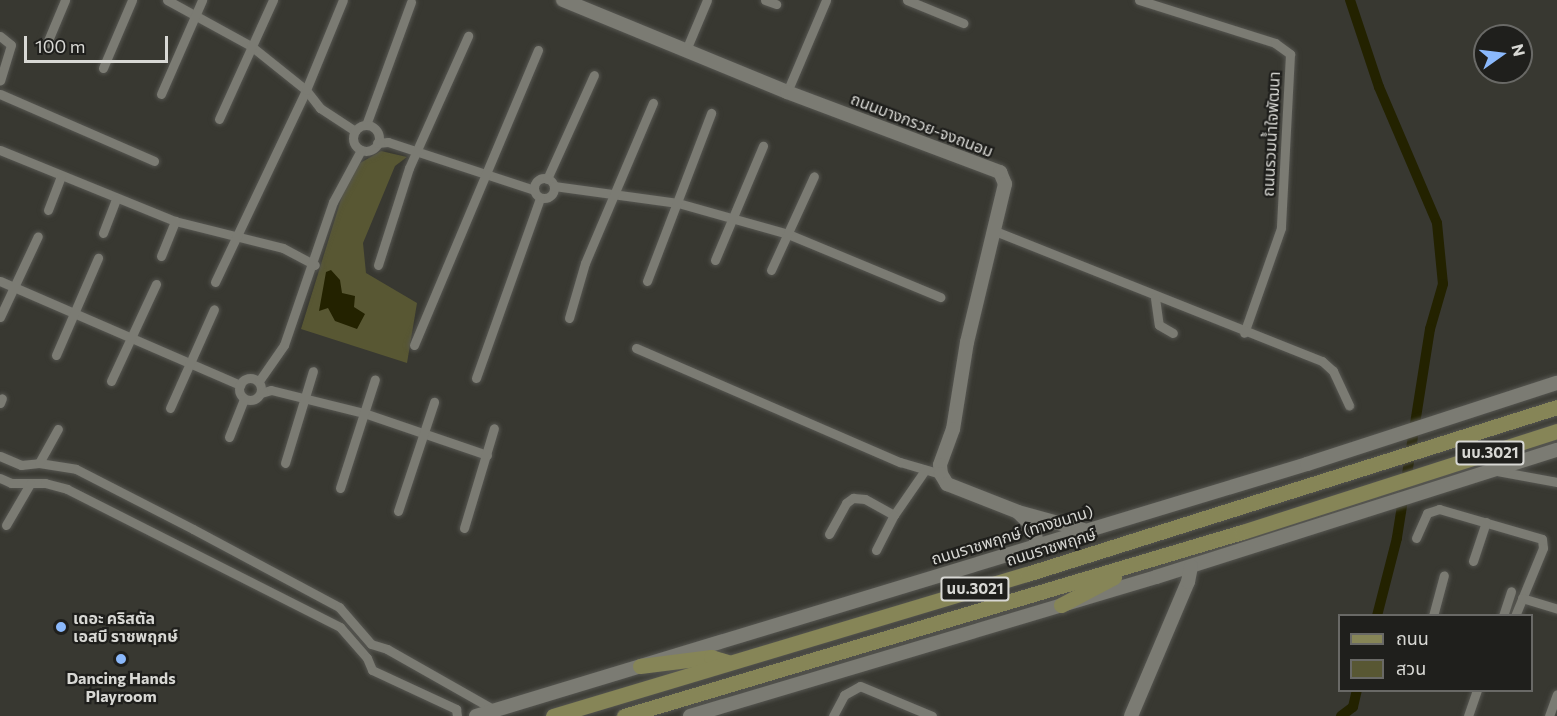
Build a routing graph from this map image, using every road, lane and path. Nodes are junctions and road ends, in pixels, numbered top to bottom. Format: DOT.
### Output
graph roads {
  1 [pos="65,0"];
  2 [pos="132,0"];
  3 [pos="167,0"];
  4 [pos="202,0"];
  5 [pos="273,0"];
  6 [pos="343,0"];
  7 [pos="563,0"];
  8 [pos="707,0"];
  9 [pos="765,0"];
  10 [pos="826,0"];
  11 [pos="908,0"];
  12 [pos="1139,0"];
  13 [pos="411,2"];
  14 [pos="1159,3"];
  15 [pos="776,4"];
  16 [pos="196,13"];
  17 [pos="963,23"];
  18 [pos="0,36"];
  19 [pos="468,36"];
  20 [pos="47,44"];
  21 [pos="251,46"];
  22 [pos="538,50"];
  23 [pos="686,50"];
  24 [pos="103,68"];
  25 [pos="594,75"];
  26 [pos="0,80"];
  27 [pos="306,90"];
  28 [pos="787,92"];
  29 [pos="0,94"];
  30 [pos="161,94"];
  31 [pos="653,103"];
  32 [pos="711,113"];
  33 [pos="219,119"];
  34 [pos="366,125"];
  35 [pos="355,131"];
  36 [pos="377,143"];
  37 [pos="763,146"];
  38 [pos="361,150"];
  39 [pos="416,151"];
  40 [pos="1,152"];
  41 [pos="154,161"];
  42 [pos="485,174"];
  43 [pos="61,176"];
  44 [pos="814,176"];
  45 [pos="551,182"];
  46 [pos="615,192"];
  47 [pos="537,194"];
  48 [pos="116,199"];
  49 [pos="678,203"];
  50 [pos="48,210"];
  51 [pos="734,220"];
  52 [pos="175,221"];
  53 [pos="995,231"];
  54 [pos="103,233"];
  55 [pos="788,234"];
  56 [pos="38,236"];
  57 [pos="235,238"];
  58 [pos="161,256"];
  59 [pos="98,258"];
  60 [pos="715,260"];
  61 [pos="315,265"];
  62 [pos="378,266"];
  63 [pos="771,270"];
  64 [pos="0,281"];
  65 [pos="647,281"];
  66 [pos="215,282"];
  67 [pos="156,284"];
  68 [pos="15,288"];
  69 [pos="940,297"];
  70 [pos="1155,298"];
  71 [pos="214,309"];
  72 [pos="74,313"];
  73 [pos="0,317"];
  74 [pos="569,318"];
  75 [pos="1173,333"];
  76 [pos="1244,333"];
  77 [pos="132,339"];
  78 [pos="414,345"];
  79 [pos="636,348"];
  80 [pos="56,355"];
  81 [pos="190,364"];
  82 [pos="313,372"];
  83 [pos="476,378"];
  84 [pos="375,379"];
  85 [pos="111,381"];
  86 [pos="258,381"];
  87 [pos="1557,383"];
  88 [pos="240,385"];
  89 [pos="261,393"];
  90 [pos="244,399"];
  91 [pos="305,399"];
  92 [pos="434,402"];
  93 [pos="1349,406"];
  94 [pos="1557,407"];
  95 [pos="170,408"];
  96 [pos="364,413"];
  97 [pos="494,428"];
  98 [pos="58,429"];
  99 [pos="1557,431"];
  100 [pos="423,435"];
  101 [pos="229,437"];
  102 [pos="1557,450"];
  103 [pos="487,455"];
  104 [pos="0,456"];
  105 [pos="39,463"];
  106 [pos="285,463"];
  107 [pos="924,470"];
  108 [pos="1496,471"];
  109 [pos="941,474"];
  110 [pos="0,478"];
  111 [pos="1557,482"];
  112 [pos="30,484"];
  113 [pos="340,488"];
  114 [pos="399,511"];
  115 [pos="1018,512"];
  116 [pos="894,515"];
  117 [pos="1486,522"];
  118 [pos="6,525"];
  119 [pos="464,528"];
  120 [pos="194,529"];
  121 [pos="1086,530"];
  122 [pos="829,534"];
  123 [pos="1416,538"];
  124 [pos="1037,545"];
  125 [pos="185,548"];
  126 [pos="876,550"];
  127 [pos="1146,561"];
  128 [pos="1473,561"];
  129 [pos="1191,566"];
  130 [pos="1444,575"];
  131 [pos="1511,591"];
  132 [pos="1522,598"];
  133 [pos="1061,605"];
  134 [pos="1557,609"];
  135 [pos="1433,614"];
  136 [pos="1503,614"];
  137 [pos="1515,614"];
  138 [pos="727,662"];
  139 [pos="640,666"];
  140 [pos="1476,692"];
  141 [pos="1557,694"];
  142 [pos="495,710"];
  143 [pos="457,716"];
  144 [pos="476,716"];
  145 [pos="553,716"];
  146 [pos="624,716"];
  147 [pos="690,716"];
  148 [pos="833,716"];
  149 [pos="932,716"];
  150 [pos="1131,716"];
  151 [pos="1468,716"];
  152 [pos="1549,716"];
  1 -- 20 [label="street"];
  2 -- 24 [label="street"];
  3 -- 16 [label="street"];
  4 -- 16 [label="street"];
  5 -- 21 [label="street"];
  6 -- 27 [label="street"];
  7 -- 23 [label="main road, ถนนบางกรวย-จงถนอม"];
  8 -- 23 [label="street"];
  9 -- 15 [label="street"];
  10 -- 28 [label="street"];
  11 -- 17 [label="street"];
  12 -- 14 [label="street, ถนนรวมน้ำใจพัฒนา"];
  13 -- 34 [label="street"];
  14 -- 76 [label="street, ถนนรวมน้ำใจพัฒนา"];
  16 -- 21 [label="street"];
  16 -- 30 [label="street"];
  18 -- 26 [label="street"];
  19 -- 39 [label="street"];
  21 -- 27 [label="street"];
  21 -- 33 [label="street"];
  22 -- 42 [label="street"];
  23 -- 28 [label="main road, ถนนบางกรวย-จงถนอม"];
  25 -- 45 [label="street"];
  27 -- 35 [label="street"];
  27 -- 57 [label="street"];
  28 -- 53 [label="main road, ถนนบางกรวย-จงถนอม"];
  29 -- 41 [label="street"];
  31 -- 46 [label="street"];
  32 -- 49 [label="street"];
  34 -- 35 [label="street"];
  34 -- 36 [label="street"];
  35 -- 38 [label="street"];
  36 -- 38 [label="street"];
  36 -- 39 [label="street"];
  37 -- 51 [label="street"];
  38 -- 61 [label="street"];
  39 -- 42 [label="street"];
  39 -- 62 [label="street"];
  40 -- 43 [label="street"];
  42 -- 47 [label="street"];
  42 -- 78 [label="street"];
  43 -- 48 [label="street"];
  43 -- 50 [label="street"];
  44 -- 55 [label="street"];
  45 -- 46 [label="street"];
  45 -- 47 [label="street"];
  45 -- 47 [label="street"];
  46 -- 49 [label="street"];
  46 -- 74 [label="street"];
  47 -- 83 [label="street"];
  48 -- 52 [label="street"];
  48 -- 54 [label="street"];
  49 -- 51 [label="street"];
  49 -- 65 [label="street"];
  51 -- 55 [label="street"];
  51 -- 60 [label="street"];
  52 -- 57 [label="street"];
  52 -- 58 [label="street"];
  53 -- 70 [label="street"];
  53 -- 109 [label="main road, ถนนบางกรวย-จงถนอม"];
  55 -- 63 [label="street"];
  55 -- 69 [label="street"];
  56 -- 68 [label="street"];
  57 -- 61 [label="street"];
  57 -- 66 [label="street"];
  59 -- 72 [label="street"];
  61 -- 86 [label="street"];
  64 -- 68 [label="street"];
  67 -- 77 [label="street"];
  68 -- 72 [label="street"];
  68 -- 73 [label="street"];
  70 -- 75 [label="street"];
  70 -- 76 [label="street"];
  71 -- 81 [label="street"];
  72 -- 77 [label="street"];
  72 -- 80 [label="street"];
  76 -- 93 [label="street"];
  77 -- 81 [label="street"];
  77 -- 85 [label="street"];
  79 -- 107 [label="street"];
  81 -- 88 [label="street"];
  81 -- 95 [label="street"];
  82 -- 91 [label="street"];
  84 -- 96 [label="street"];
  86 -- 88 [label="street"];
  86 -- 89 [label="street"];
  87 -- 121 [label="main road, ถนนราชพฤกษ์ (ทางขนาน) / นบ.3021"];
  88 -- 90 [label="street"];
  89 -- 90 [label="street"];
  89 -- 91 [label="street"];
  90 -- 101 [label="street"];
  91 -- 96 [label="street"];
  91 -- 106 [label="street"];
  92 -- 100 [label="street"];
  94 -- 138 [label="main road, ถนนราชพฤกษ์ / นบ.3021"];
  96 -- 100 [label="street"];
  96 -- 113 [label="street"];
  97 -- 103 [label="street"];
  98 -- 105 [label="street"];
  99 -- 127 [label="main road, นบ.3021"];
  100 -- 103 [label="street"];
  100 -- 114 [label="street"];
  102 -- 108 [label="main road, นบ.3021"];
  103 -- 119 [label="street"];
  104 -- 105 [label="street"];
  105 -- 120 [label="street"];
  107 -- 109 [label="street"];
  107 -- 116 [label="street"];
  108 -- 111 [label="street"];
  108 -- 129 [label="main road, นบ.3021"];
  109 -- 115 [label="main road"];
  110 -- 112 [label="street"];
  112 -- 118 [label="street"];
  112 -- 125 [label="street"];
  115 -- 121 [label="main road"];
  115 -- 124 [label="main road"];
  116 -- 122 [label="street"];
  116 -- 126 [label="street"];
  117 -- 123 [label="street"];
  117 -- 128 [label="street"];
  117 -- 132 [label="street"];
  120 -- 125 [label="street"];
  120 -- 142 [label="street"];
  121 -- 124 [label="main road, ถนนราชพฤกษ์ (ทางขนาน) / นบ.3021"];
  124 -- 139 [label="main road, ถนนราชพฤกษ์ (ทางขนาน) / นบ.3021"];
  125 -- 143 [label="street"];
  127 -- 133 [label="main road"];
  127 -- 146 [label="main road, นบ.3021"];
  129 -- 133 [label="main road, นบ.3021"];
  129 -- 150 [label="main road"];
  130 -- 135 [label="street"];
  131 -- 136 [label="street"];
  132 -- 134 [label="street"];
  132 -- 137 [label="street"];
  133 -- 147 [label="main road, นบ.3021"];
  138 -- 139 [label="main road"];
  138 -- 145 [label="main road, ถนนราชพฤกษ์ / นบ.3021"];
  139 -- 142 [label="main road, ถนนราชพฤกษ์ (ทางขนาน) / นบ.3021"];
  140 -- 151 [label="street"];
  141 -- 152 [label="street"];
  142 -- 144 [label="main road, ถนนราชพฤกษ์ (ทางขนาน) / นบ.3021"];
  148 -- 149 [label="street"];
}
